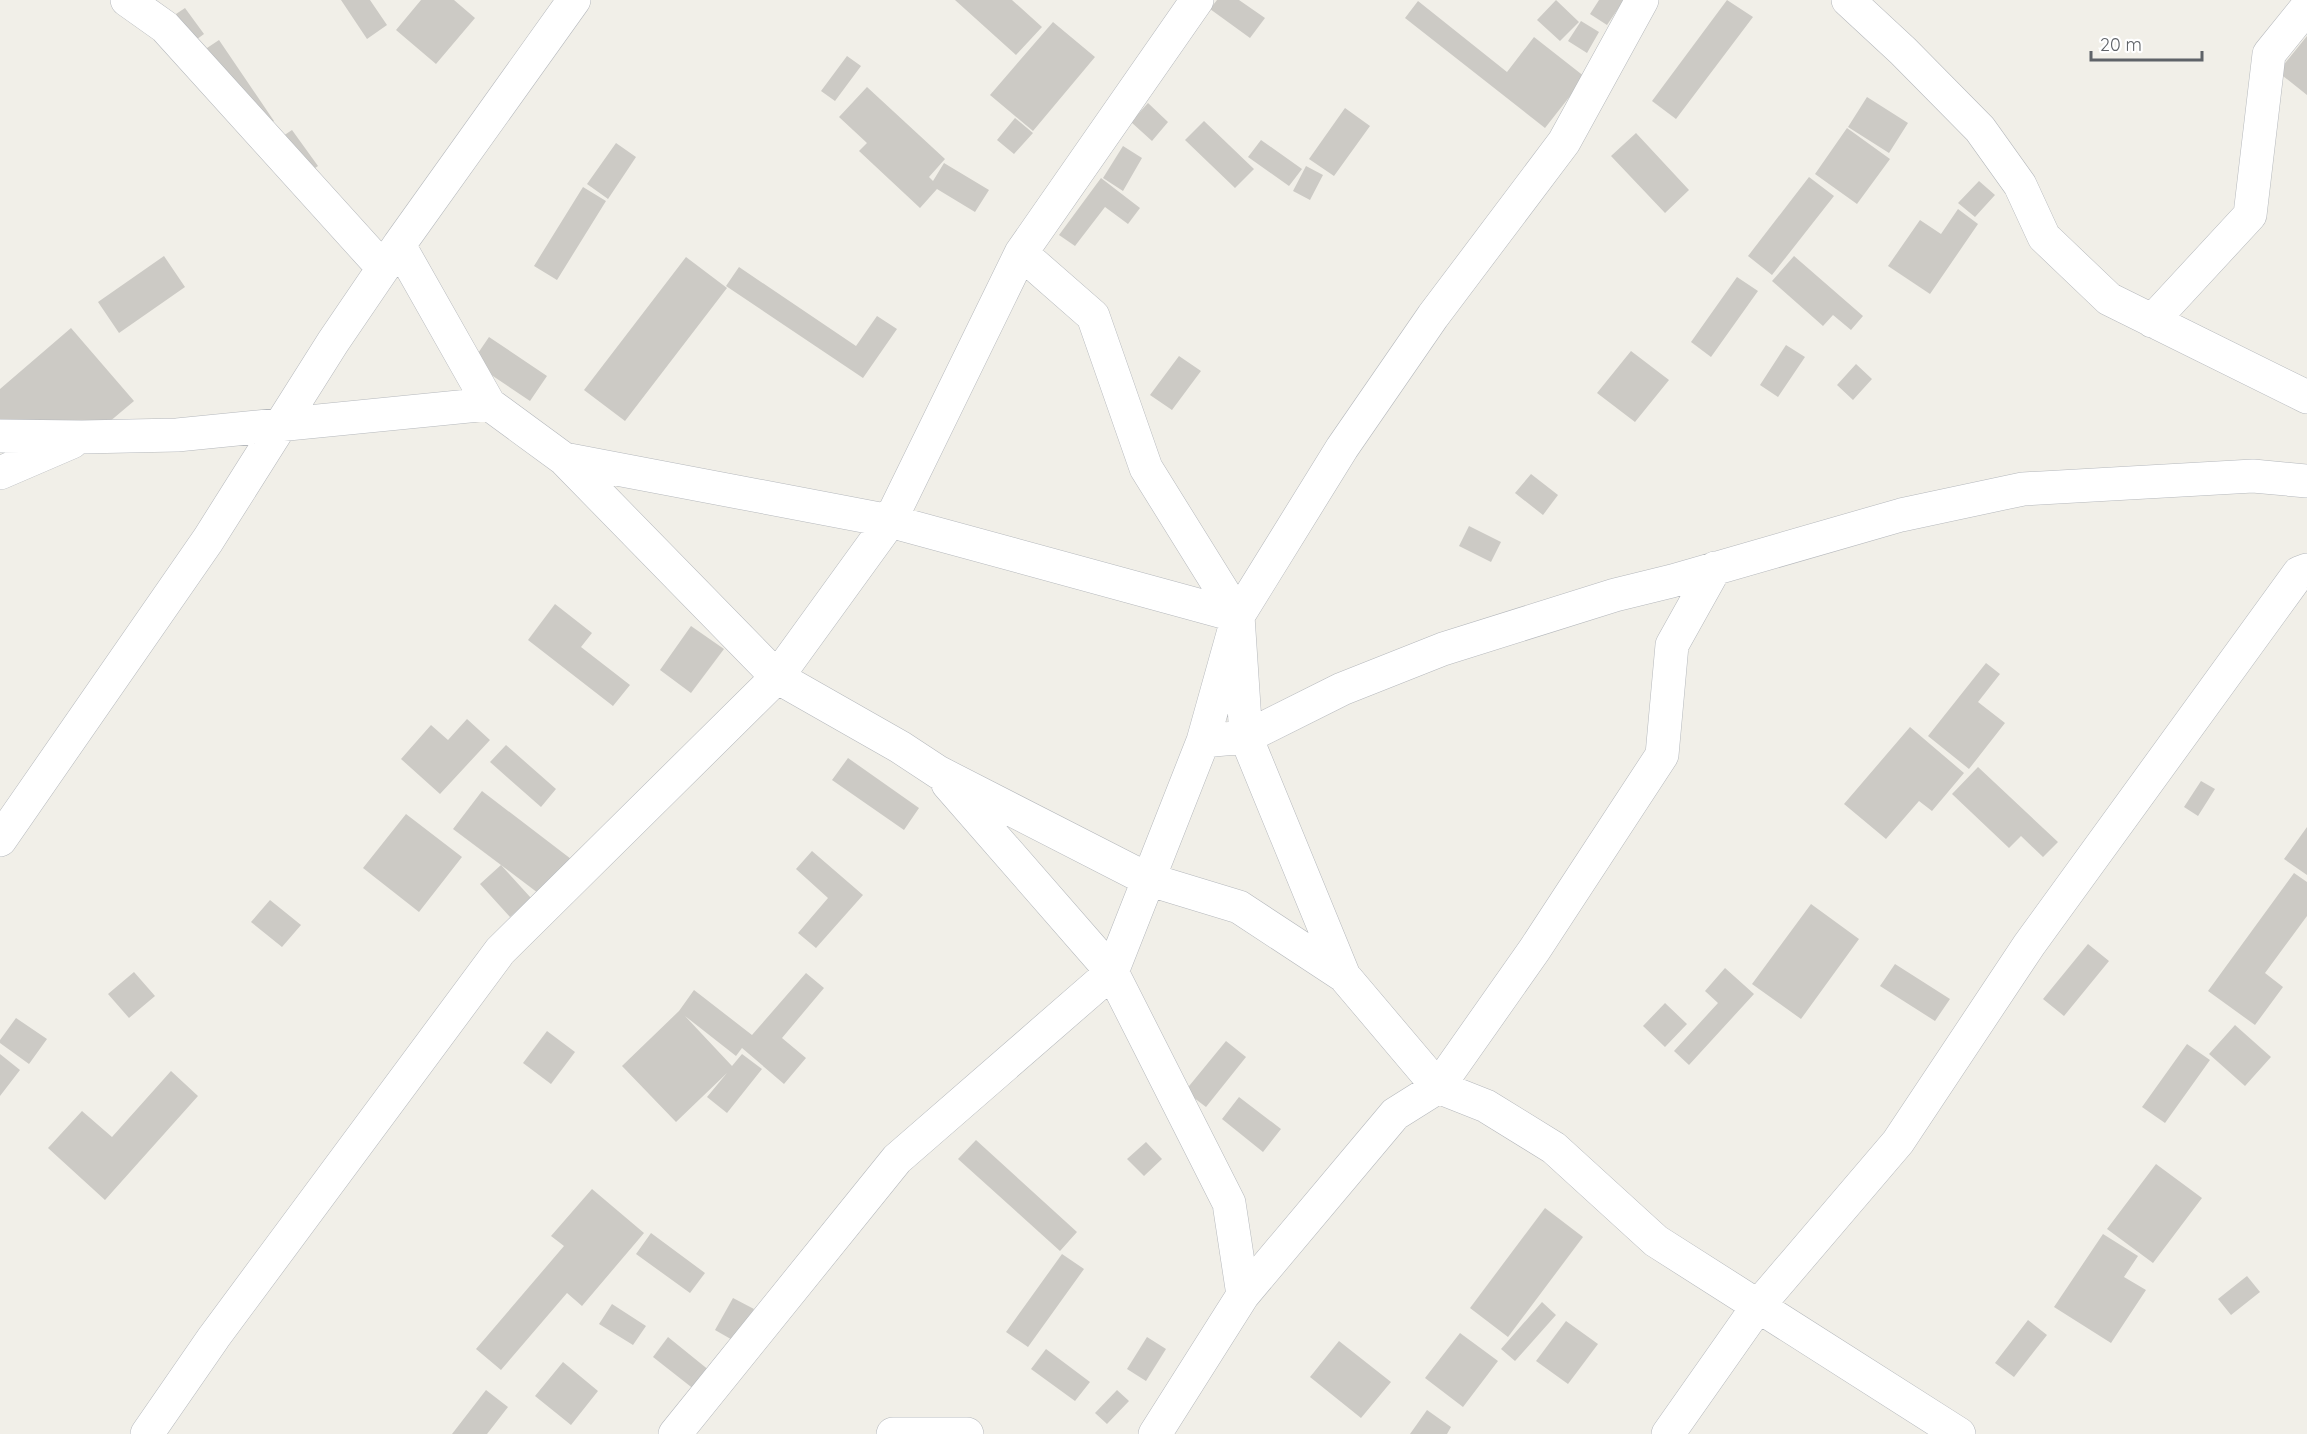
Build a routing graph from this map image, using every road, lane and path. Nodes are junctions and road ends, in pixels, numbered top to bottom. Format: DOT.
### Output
graph roads {
  1 [pos="127,0"];
  2 [pos="574,0"];
  3 [pos="1197,0"];
  4 [pos="1642,0"];
  5 [pos="1848,0"];
  6 [pos="2307,7"];
  7 [pos="1021,253"];
  8 [pos="391,256"];
  9 [pos="2152,321"];
  10 [pos="2307,397"];
  11 [pos="489,404"];
  12 [pos="280,426"];
  13 [pos="0,436"];
  14 [pos="82,437"];
  15 [pos="564,459"];
  16 [pos="0,473"];
  17 [pos="2307,481"];
  18 [pos="890,521"];
  19 [pos="1715,568"];
  20 [pos="2307,570"];
  21 [pos="1238,616"];
  22 [pos="777,677"];
  23 [pos="1246,737"];
  24 [pos="1203,741"];
  25 [pos="938,772"];
  26 [pos="0,840"];
  27 [pos="1147,879"];
  28 [pos="1112,972"];
  29 [pos="1344,976"];
  30 [pos="1438,1087"];
  31 [pos="1243,1295"];
  32 [pos="1758,1306"];
  33 [pos="147,1434"];
  34 [pos="675,1434"];
  35 [pos="893,1434"];
  36 [pos="967,1434"];
  37 [pos="1155,1434"];
  38 [pos="1668,1434"];
  39 [pos="1959,1434"];
  1 -- 8 [label="street"];
  2 -- 8 [label="street"];
  3 -- 7 [label="street"];
  4 -- 21 [label="street"];
  5 -- 9 [label="street"];
  6 -- 9 [label="street"];
  7 -- 18 [label="street"];
  7 -- 21 [label="street"];
  8 -- 11 [label="street"];
  8 -- 12 [label="street"];
  9 -- 10 [label="street"];
  11 -- 12 [label="street"];
  11 -- 15 [label="street"];
  12 -- 14 [label="street"];
  12 -- 26 [label="street"];
  13 -- 14 [label="street"];
  14 -- 16 [label="street"];
  15 -- 18 [label="street"];
  15 -- 22 [label="street"];
  17 -- 19 [label="street"];
  18 -- 21 [label="street"];
  18 -- 22 [label="street"];
  19 -- 23 [label="street"];
  19 -- 30 [label="street"];
  20 -- 32 [label="street"];
  21 -- 23 [label="street"];
  21 -- 24 [label="street"];
  22 -- 25 [label="street"];
  22 -- 33 [label="street"];
  23 -- 24 [label="street"];
  23 -- 29 [label="street"];
  24 -- 27 [label="street"];
  25 -- 27 [label="street"];
  25 -- 28 [label="street"];
  27 -- 28 [label="street"];
  27 -- 29 [label="street"];
  28 -- 31 [label="street"];
  28 -- 34 [label="street"];
  29 -- 30 [label="street"];
  30 -- 31 [label="street"];
  30 -- 32 [label="street"];
  31 -- 37 [label="street"];
  32 -- 38 [label="street"];
  32 -- 39 [label="street"];
  35 -- 36 [label="street"];
}
